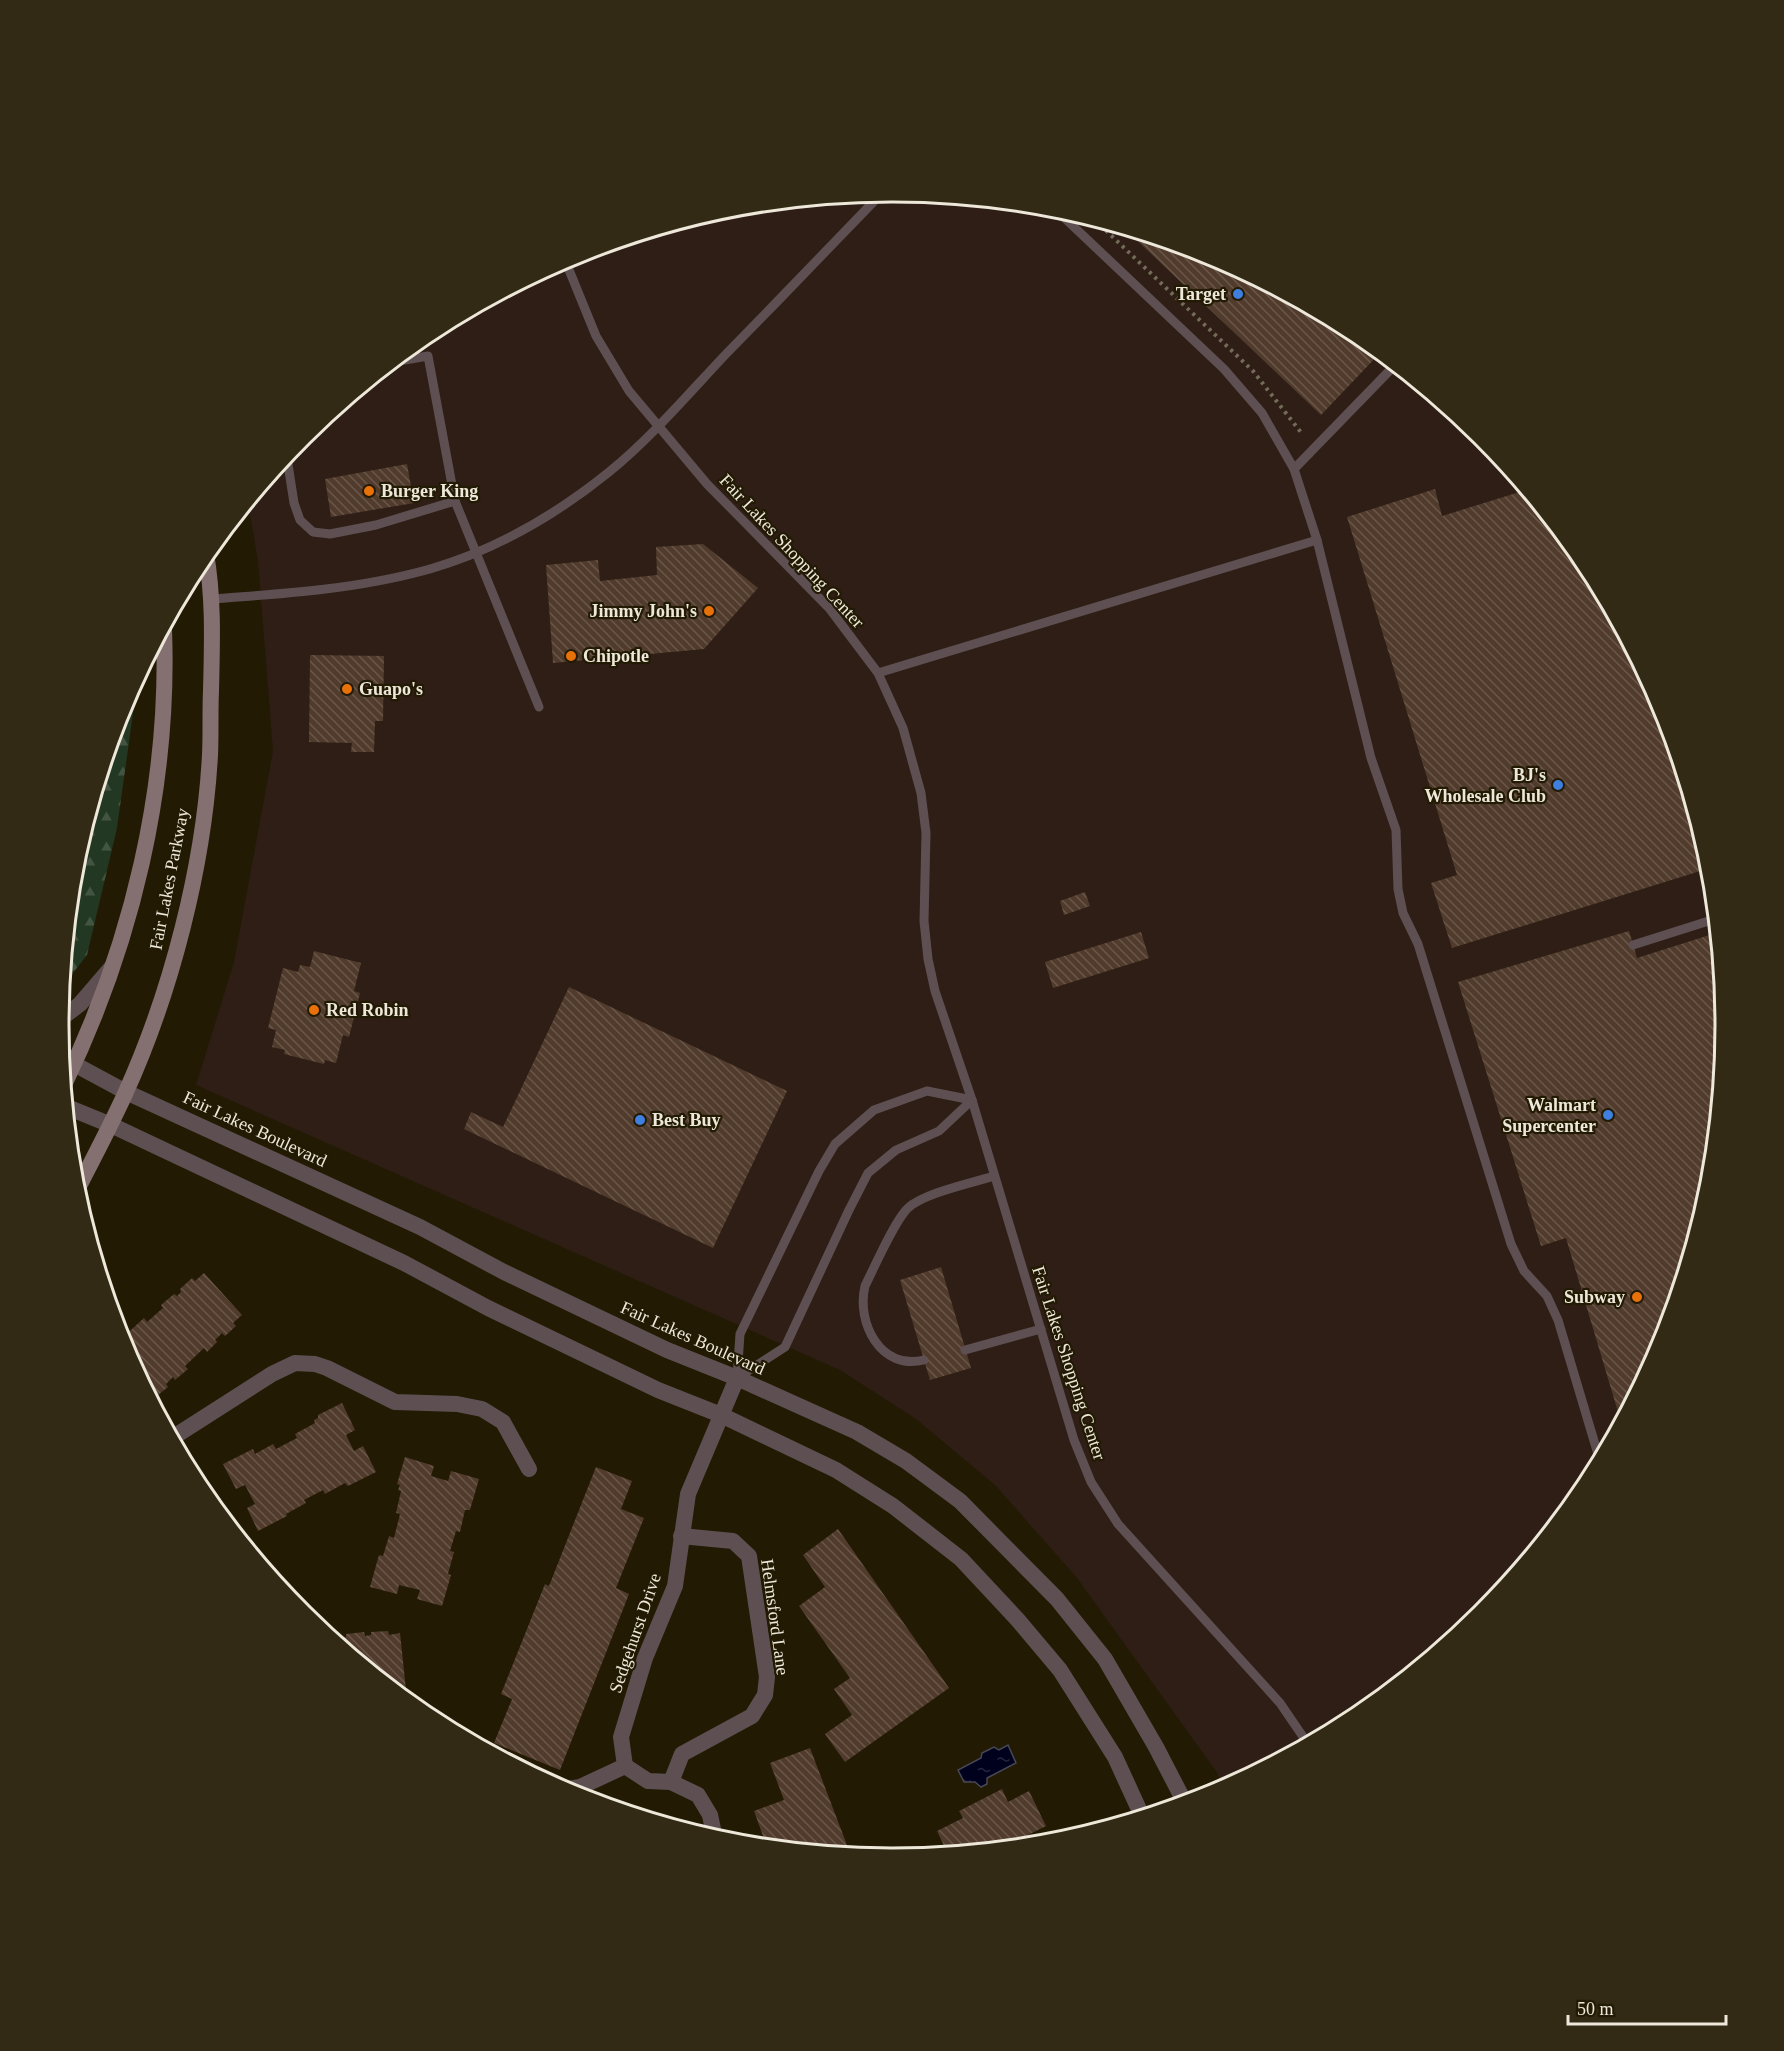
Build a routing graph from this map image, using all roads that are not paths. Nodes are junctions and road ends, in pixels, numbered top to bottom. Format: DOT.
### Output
graph roads {
  1 [pos="873,203"];
  2 [pos="1069,222"];
  3 [pos="569,269"];
  4 [pos="410,359"];
  5 [pos="1390,371"];
  6 [pos="658,426"];
  7 [pos="288,467"];
  8 [pos="1294,469"];
  9 [pos="455,501"];
  10 [pos="1317,540"];
  11 [pos="476,551"];
  12 [pos="207,569"];
  13 [pos="210,599"];
  14 [pos="164,642"];
  15 [pos="878,673"];
  16 [pos="539,707"];
  17 [pos="1708,921"];
  18 [pos="1633,945"];
  19 [pos="114,965"];
  20 [pos="70,1012"];
  21 [pos="70,1057"];
  22 [pos="70,1062"];
  23 [pos="126,1092"];
  24 [pos="972,1100"];
  25 [pos="74,1110"];
  26 [pos="111,1125"];
  27 [pos="994,1176"];
  28 [pos="84,1178"];
  29 [pos="1041,1329"];
  30 [pos="966,1350"];
  31 [pos="924,1360"];
  32 [pos="737,1378"];
  33 [pos="721,1415"];
  34 [pos="178,1434"];
  35 [pos="1597,1450"];
  36 [pos="529,1469"];
  37 [pos="681,1536"];
  38 [pos="1305,1737"];
  39 [pos="625,1766"];
  40 [pos="671,1782"];
  41 [pos="580,1787"];
  42 [pos="1181,1796"];
  43 [pos="1139,1810"];
  44 [pos="713,1828"];
  1 -- 6 [label="lane"];
  2 -- 8 [label="lane"];
  3 -- 6 [label="lane, Fair Lakes Shopping Center"];
  4 -- 9 [label="lane"];
  5 -- 8 [label="lane"];
  6 -- 11 [label="lane"];
  6 -- 15 [label="lane, Fair Lakes Shopping Center"];
  7 -- 9 [label="lane"];
  8 -- 10 [label="lane"];
  9 -- 11 [label="lane"];
  10 -- 15 [label="lane"];
  10 -- 35 [label="lane"];
  11 -- 13 [label="lane"];
  11 -- 16 [label="lane"];
  12 -- 13 [label="main road, Fair Lakes Parkway"];
  13 -- 23 [label="main road, Fair Lakes Parkway"];
  14 -- 19 [label="main road, Fair Lakes Parkway"];
  15 -- 24 [label="lane, Fair Lakes Shopping Center"];
  17 -- 18 [label="lane"];
  19 -- 20 [label="street"];
  19 -- 21 [label="main road, Fair Lakes Parkway"];
  22 -- 23 [label="street, Fair Lakes Boulevard"];
  23 -- 26 [label="main road, Fair Lakes Parkway"];
  23 -- 32 [label="street, Fair Lakes Boulevard"];
  24 -- 27 [label="lane, Fair Lakes Shopping Center"];
  24 -- 32 [label="lane"];
  24 -- 32 [label="lane"];
  25 -- 26 [label="street"];
  26 -- 28 [label="main road, Fair Lakes Parkway"];
  26 -- 33 [label="street"];
  27 -- 29 [label="lane, Fair Lakes Shopping Center"];
  27 -- 31 [label="lane"];
  29 -- 30 [label="lane"];
  29 -- 38 [label="lane, Fair Lakes Shopping Center"];
  32 -- 33 [label="street, Sedgehurst Drive"];
  32 -- 42 [label="street, Fair Lakes Boulevard"];
  33 -- 37 [label="street, Sedgehurst Drive"];
  33 -- 43 [label="street"];
  34 -- 36 [label="street"];
  37 -- 39 [label="street, Sedgehurst Drive"];
  37 -- 40 [label="street, Helmsford Lane"];
  39 -- 40 [label="street"];
  39 -- 41 [label="street"];
  40 -- 44 [label="street"];
}
